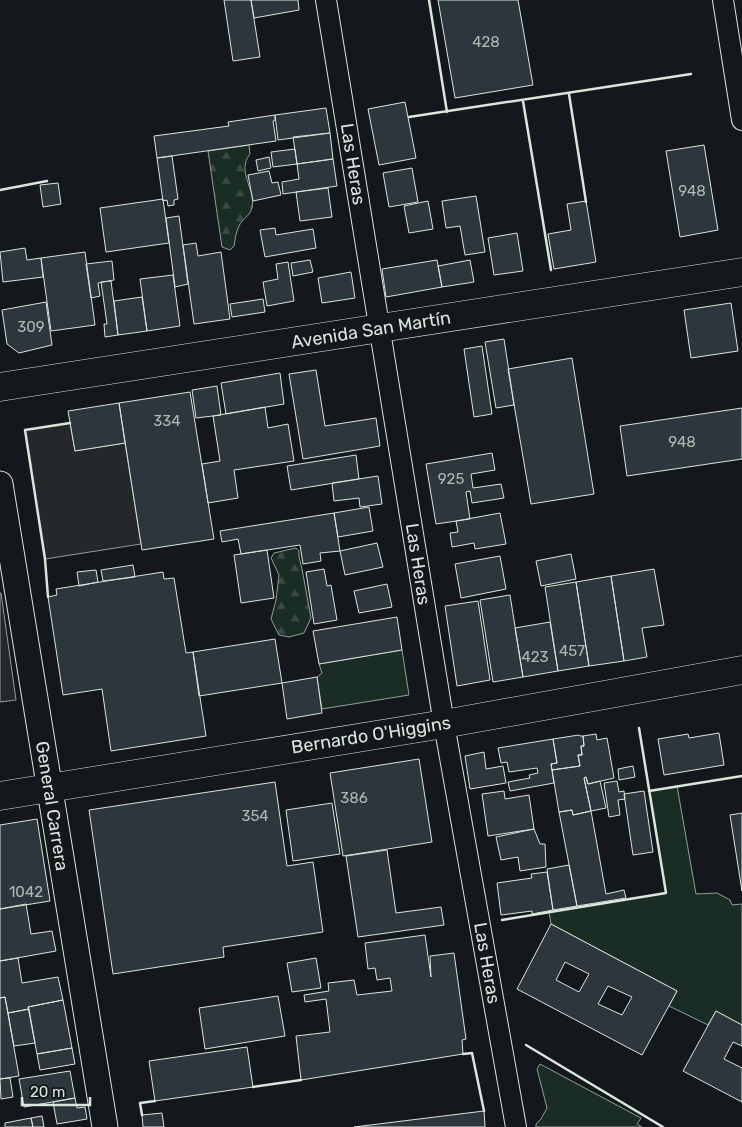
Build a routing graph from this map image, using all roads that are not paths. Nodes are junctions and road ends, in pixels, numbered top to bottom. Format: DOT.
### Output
graph roads {
  1 [pos="326,0"];
  2 [pos="723,0"];
  3 [pos="742,120"];
  4 [pos="742,272"];
  5 [pos="379,328"];
  6 [pos="0,387"];
  7 [pos="0,484"];
  8 [pos="742,670"];
  9 [pos="444,724"];
  10 [pos="49,788"];
  11 [pos="0,796"];
  12 [pos="105,1127"];
  13 [pos="516,1127"];
  1 -- 5 [label="street, Las Heras"];
  2 -- 3 [label="street"];
  4 -- 5 [label="main road, Avenida San Martín"];
  5 -- 6 [label="main road, Avenida San Martín"];
  5 -- 9 [label="street, Las Heras"];
  7 -- 10 [label="street, General Carrera"];
  8 -- 9 [label="main road, Bernardo O'Higgins"];
  9 -- 10 [label="main road, Bernardo O'Higgins"];
  9 -- 13 [label="street, Las Heras"];
  10 -- 11 [label="main road, Bernardo O'Higgins"];
  10 -- 12 [label="street, General Carrera"];
}
